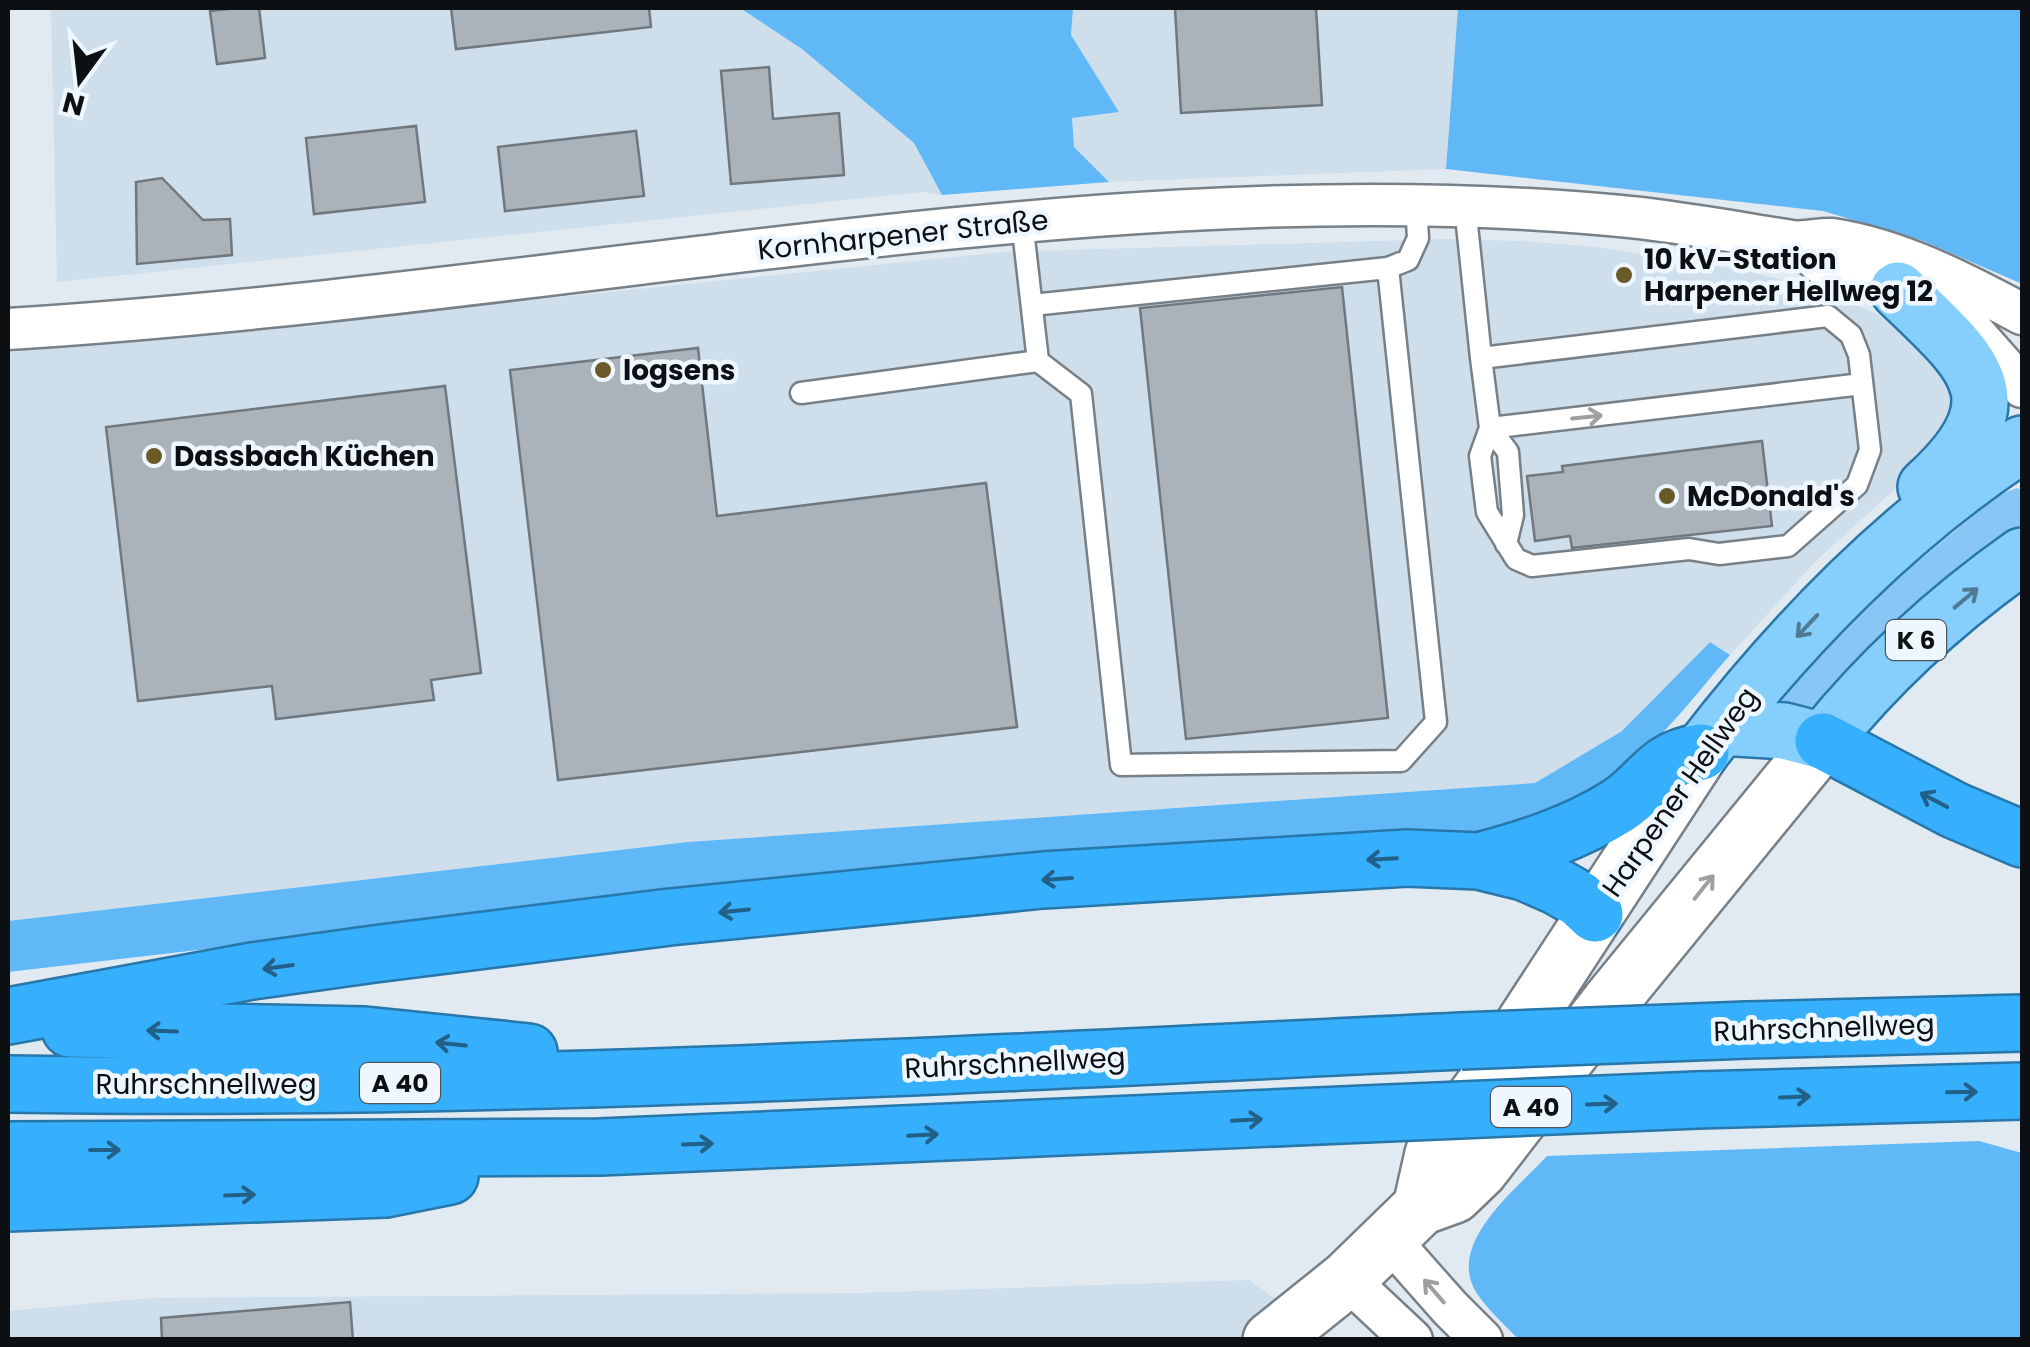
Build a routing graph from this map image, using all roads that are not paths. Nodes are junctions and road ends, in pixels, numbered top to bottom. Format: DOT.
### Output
graph roads {
  1 [pos="1416,206"];
  2 [pos="1465,206"];
  3 [pos="1022,221"];
  4 [pos="1800,243"];
  5 [pos="1388,268"];
  6 [pos="1898,290"];
  7 [pos="1032,306"];
  8 [pos="2022,314"];
  9 [pos="8,329"];
  10 [pos="1481,358"];
  11 [pos="1038,361"];
  12 [pos="1862,384"];
  13 [pos="2022,387"];
  14 [pos="801,393"];
  15 [pos="1490,428"];
  16 [pos="2022,444"];
  17 [pos="1875,556"];
  18 [pos="2022,556"];
  19 [pos="1711,740"];
  20 [pos="1824,740"];
  21 [pos="2022,839"];
  22 [pos="1479,860"];
  23 [pos="1594,914"];
  24 [pos="1609,1003"];
  25 [pos="8,1016"];
  26 [pos="2022,1024"];
  27 [pos="8,1028"];
  28 [pos="792,1073"];
  29 [pos="8,1084"];
  30 [pos="2022,1091"];
  31 [pos="600,1147"];
  32 [pos="8,1150"];
  33 [pos="8,1203"];
  34 [pos="1405,1223"];
  35 [pos="1347,1279"];
  36 [pos="1271,1340"];
  37 [pos="1412,1340"];
  38 [pos="1482,1340"];
  1 -- 2 [label="street, Kornharpener Straße"];
  1 -- 3 [label="street, Kornharpener Straße"];
  1 -- 5 [label="lane"];
  2 -- 4 [label="street, Kornharpener Straße"];
  2 -- 10 [label="lane"];
  3 -- 7 [label="lane"];
  3 -- 9 [label="street, Kornharpener Straße"];
  4 -- 6 [label="street, Kornharpener Straße"];
  4 -- 8 [label="street, Kornharpener Straße"];
  5 -- 7 [label="lane"];
  5 -- 11 [label="lane"];
  6 -- 13 [label="street, Kornharpener Straße"];
  6 -- 17 [label="main road"];
  7 -- 11 [label="lane"];
  10 -- 12 [label="lane"];
  10 -- 15 [label="lane"];
  11 -- 14 [label="lane"];
  15 -- 12 [label="lane, one-way"];
  12 -- 15 [label="lane"];
  16 -- 17 [label="main road, Harpener Hellweg"];
  17 -- 19 [label="main road, Harpener Hellweg, one-way"];
  20 -- 18 [label="main road, K 6, one-way"];
  19 -- 20 [label="main road"];
  19 -- 22 [label="highway"];
  19 -- 23 [label="main road, Harpener Hellweg"];
  21 -- 20 [label="highway, one-way"];
  24 -- 20 [label="main road, K 6, one-way"];
  22 -- 23 [label="highway"];
  22 -- 25 [label="highway, one-way"];
  23 -- 24 [label="main road"];
  23 -- 34 [label="main road, Harpener Hellweg"];
  24 -- 34 [label="main road, K 6"];
  26 -- 28 [label="highway, Ruhrschnellweg / A 40, bridge"];
  28 -- 27 [label="highway, one-way"];
  28 -- 29 [label="highway, Ruhrschnellweg / A 40"];
  31 -- 30 [label="highway, A 40, one-way, bridge"];
  32 -- 31 [label="highway, A 40, one-way"];
  33 -- 31 [label="highway, one-way"];
  34 -- 35 [label="main road, K 6"];
  38 -- 34 [label="street, one-way"];
  35 -- 36 [label="main road, K 6"];
  35 -- 37 [label="street"];
}
